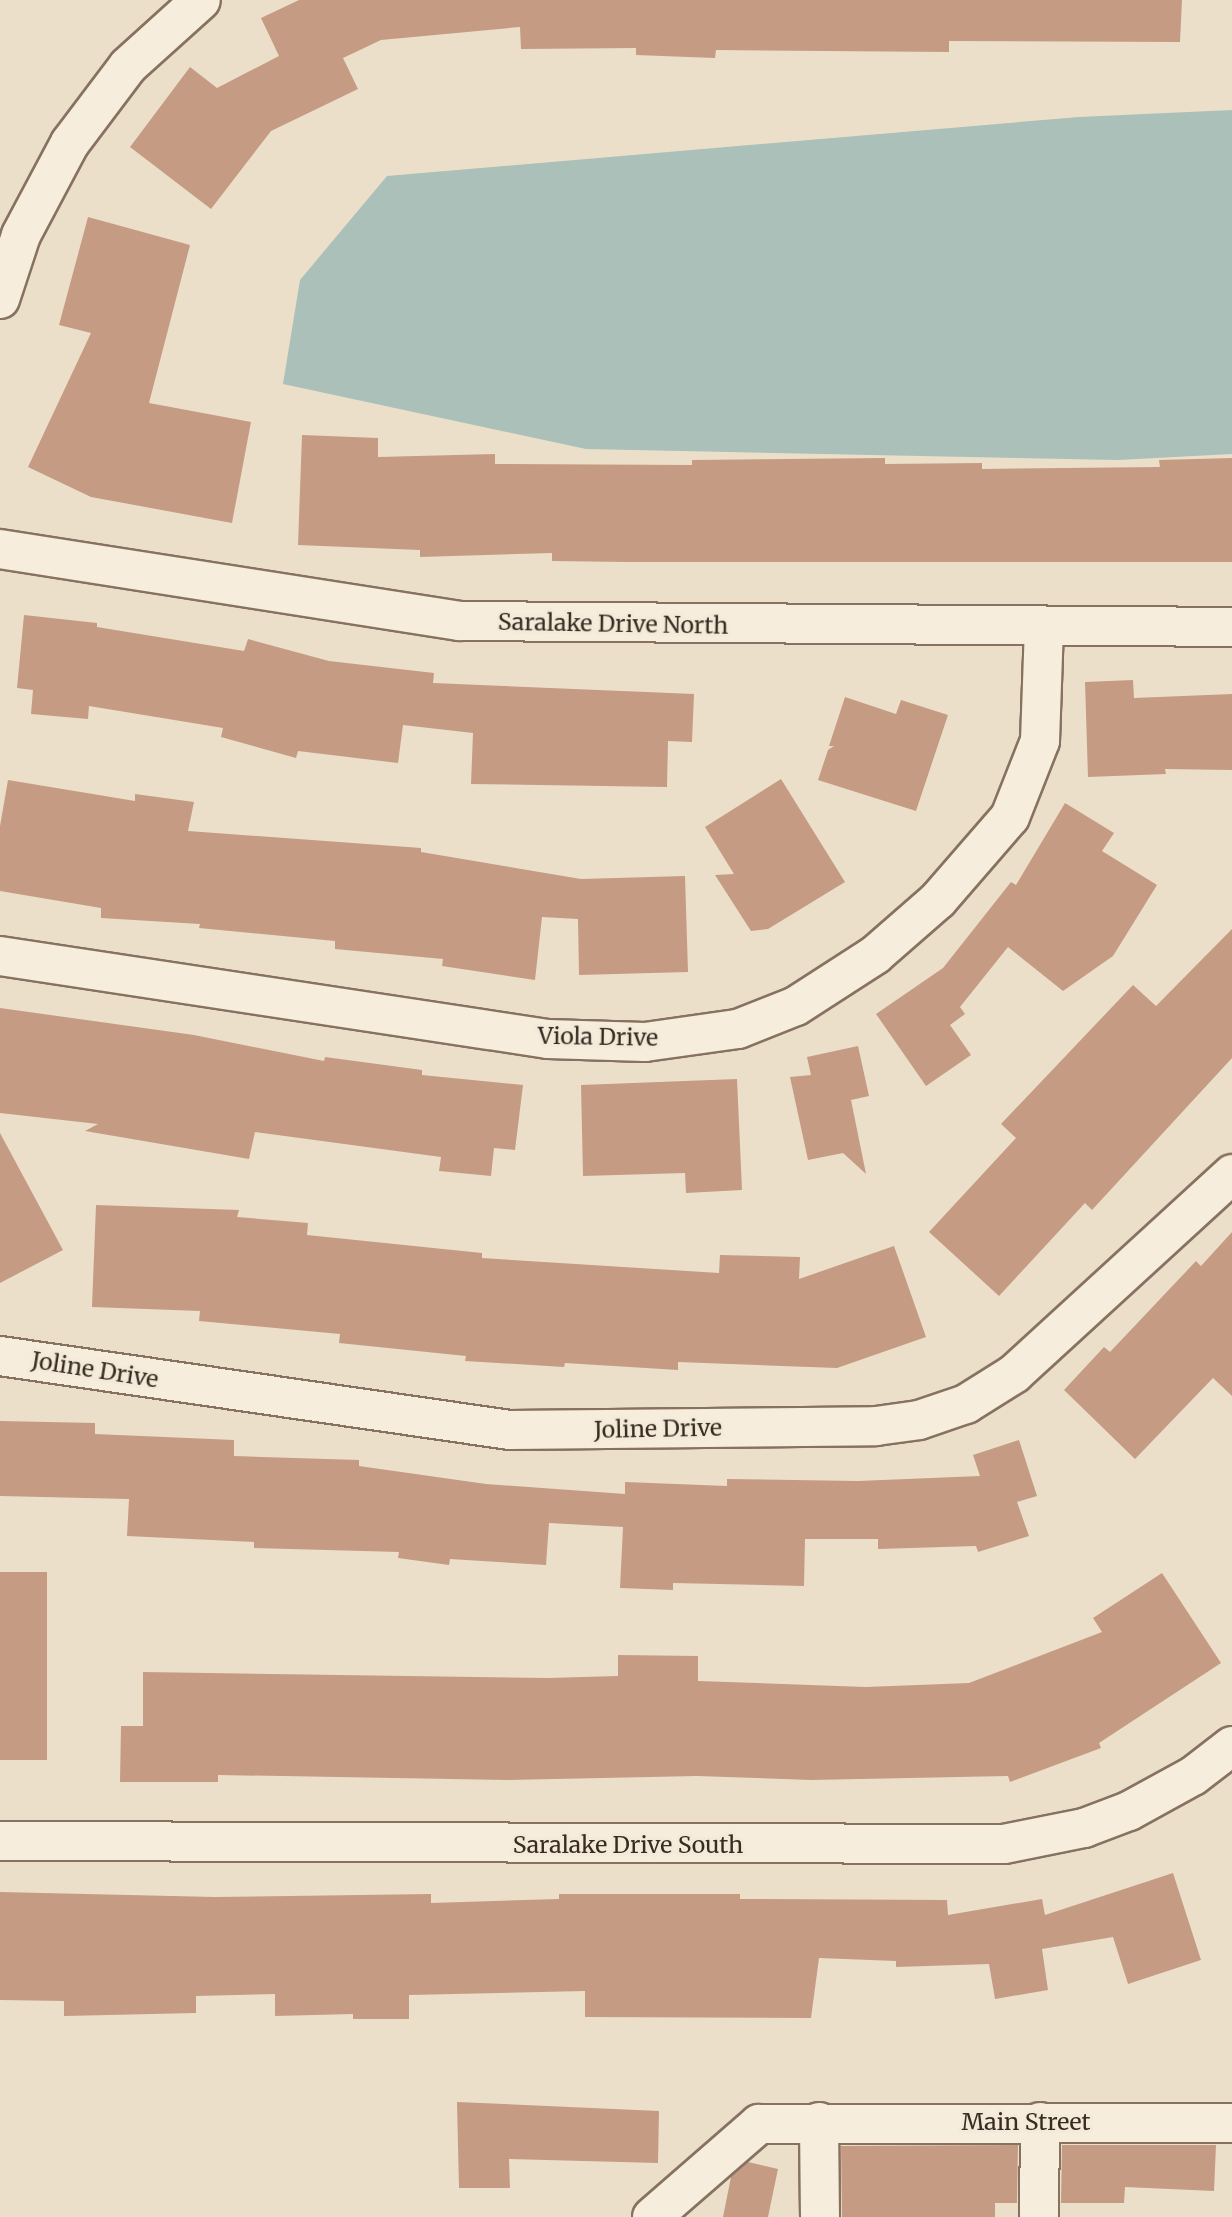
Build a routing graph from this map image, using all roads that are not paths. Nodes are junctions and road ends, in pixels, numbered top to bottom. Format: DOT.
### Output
graph roads {
  1 [pos="201,0"];
  2 [pos="0,299"];
  3 [pos="0,549"];
  4 [pos="1044,626"];
  5 [pos="1232,627"];
  6 [pos="0,956"];
  7 [pos="1232,1174"];
  8 [pos="0,1356"];
  9 [pos="1232,1746"];
  10 [pos="0,1841"];
  11 [pos="819,2122"];
  12 [pos="1040,2122"];
  13 [pos="1232,2123"];
  14 [pos="652,2217"];
  15 [pos="820,2217"];
  16 [pos="1040,2217"];
  1 -- 2 [label="street"];
  3 -- 4 [label="street, Saralake Drive North"];
  4 -- 5 [label="street, Saralake Drive North"];
  4 -- 6 [label="street, Viola Drive"];
  7 -- 8 [label="street, Joline Drive"];
  9 -- 10 [label="street, Saralake Drive South"];
  11 -- 12 [label="street, Main Street"];
  11 -- 14 [label="street, Main Street"];
  11 -- 15 [label="street"];
  12 -- 13 [label="street, Main Street"];
  12 -- 16 [label="street"];
}
